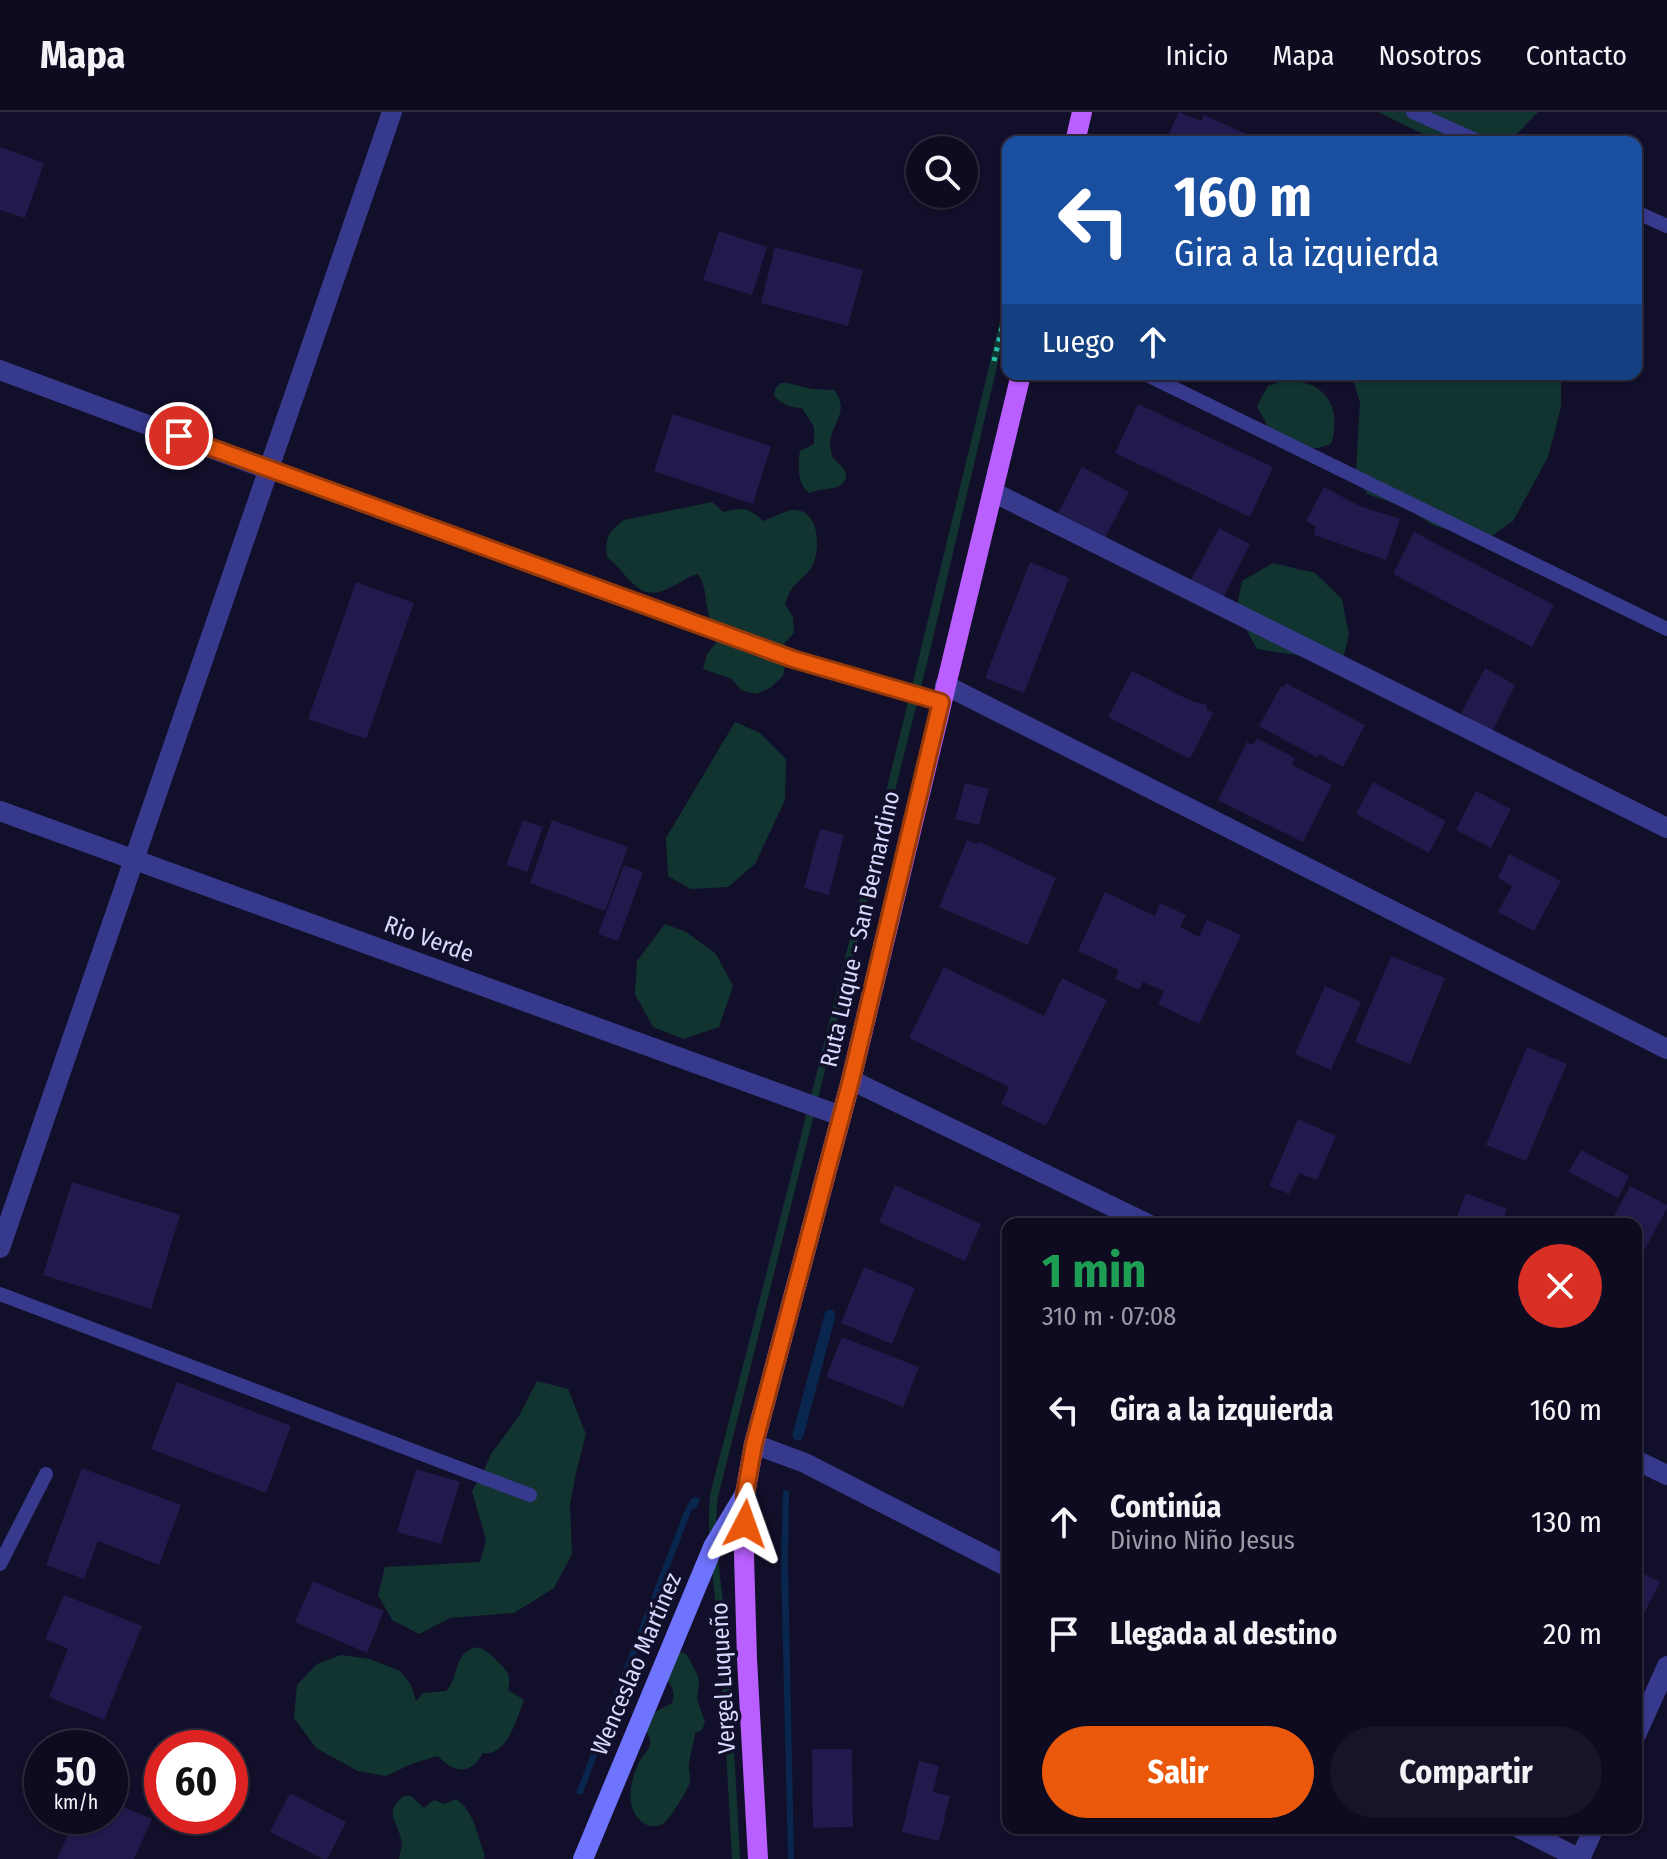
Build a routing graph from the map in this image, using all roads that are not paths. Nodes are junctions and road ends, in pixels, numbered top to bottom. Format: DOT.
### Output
graph roads {
  1 [pos="392,112"];
  2 [pos="1082,112"];
  3 [pos="1413,112"];
  4 [pos="1076,136"];
  5 [pos="1467,136"];
  6 [pos="1642,215"];
  7 [pos="1667,226"];
  8 [pos="0,370"];
  9 [pos="1020,380"];
  10 [pos="1157,380"];
  11 [pos="269,470"];
  12 [pos="993,492"];
  13 [pos="1667,629"];
  14 [pos="943,693"];
  15 [pos="0,811"];
  16 [pos="1667,828"];
  17 [pos="134,859"];
  18 [pos="1667,1049"];
  19 [pos="851,1080"];
  20 [pos="841,1116"];
  21 [pos="1136,1218"];
  22 [pos="0,1248"];
  23 [pos="0,1294"];
  24 [pos="754,1444"];
  25 [pos="1642,1463"];
  26 [pos="46,1474"];
  27 [pos="1667,1475"];
  28 [pos="745,1494"];
  29 [pos="530,1495"];
  30 [pos="0,1564"];
  31 [pos="1002,1564"];
  32 [pos="1667,1666"];
  33 [pos="1642,1722"];
  34 [pos="1531,1834"];
  35 [pos="1591,1834"];
  36 [pos="583,1859"];
  37 [pos="758,1859"];
  38 [pos="1580,1859"];
  1 -- 11 [label="street"];
  2 -- 4 [label="main road"];
  3 -- 5 [label="lane"];
  6 -- 7 [label="lane"];
  8 -- 11 [label="street"];
  9 -- 12 [label="main road, Ruta Luque - San Bernardino"];
  10 -- 13 [label="lane"];
  11 -- 14 [label="lane"];
  11 -- 17 [label="street"];
  12 -- 14 [label="main road, Ruta Luque - San Bernardino"];
  12 -- 16 [label="street"];
  14 -- 18 [label="street"];
  14 -- 19 [label="main road, Ruta Luque - San Bernardino"];
  15 -- 17 [label="street, Rio Verde"];
  17 -- 20 [label="street, Rio Verde"];
  17 -- 22 [label="street"];
  19 -- 20 [label="main road, Ruta Luque - San Bernardino"];
  19 -- 21 [label="street"];
  20 -- 24 [label="main road, Ruta Luque - San Bernardino"];
  23 -- 29 [label="lane"];
  24 -- 28 [label="main road, Ruta Luque - San Bernardino"];
  24 -- 31 [label="street"];
  25 -- 27 [label="street"];
  26 -- 30 [label="lane"];
  28 -- 36 [label="main road, Wenceslao Martínez"];
  28 -- 37 [label="main road, Vergel Luqueño"];
  32 -- 33 [label="street"];
  34 -- 38 [label="street"];
  35 -- 38 [label="street"];
}
